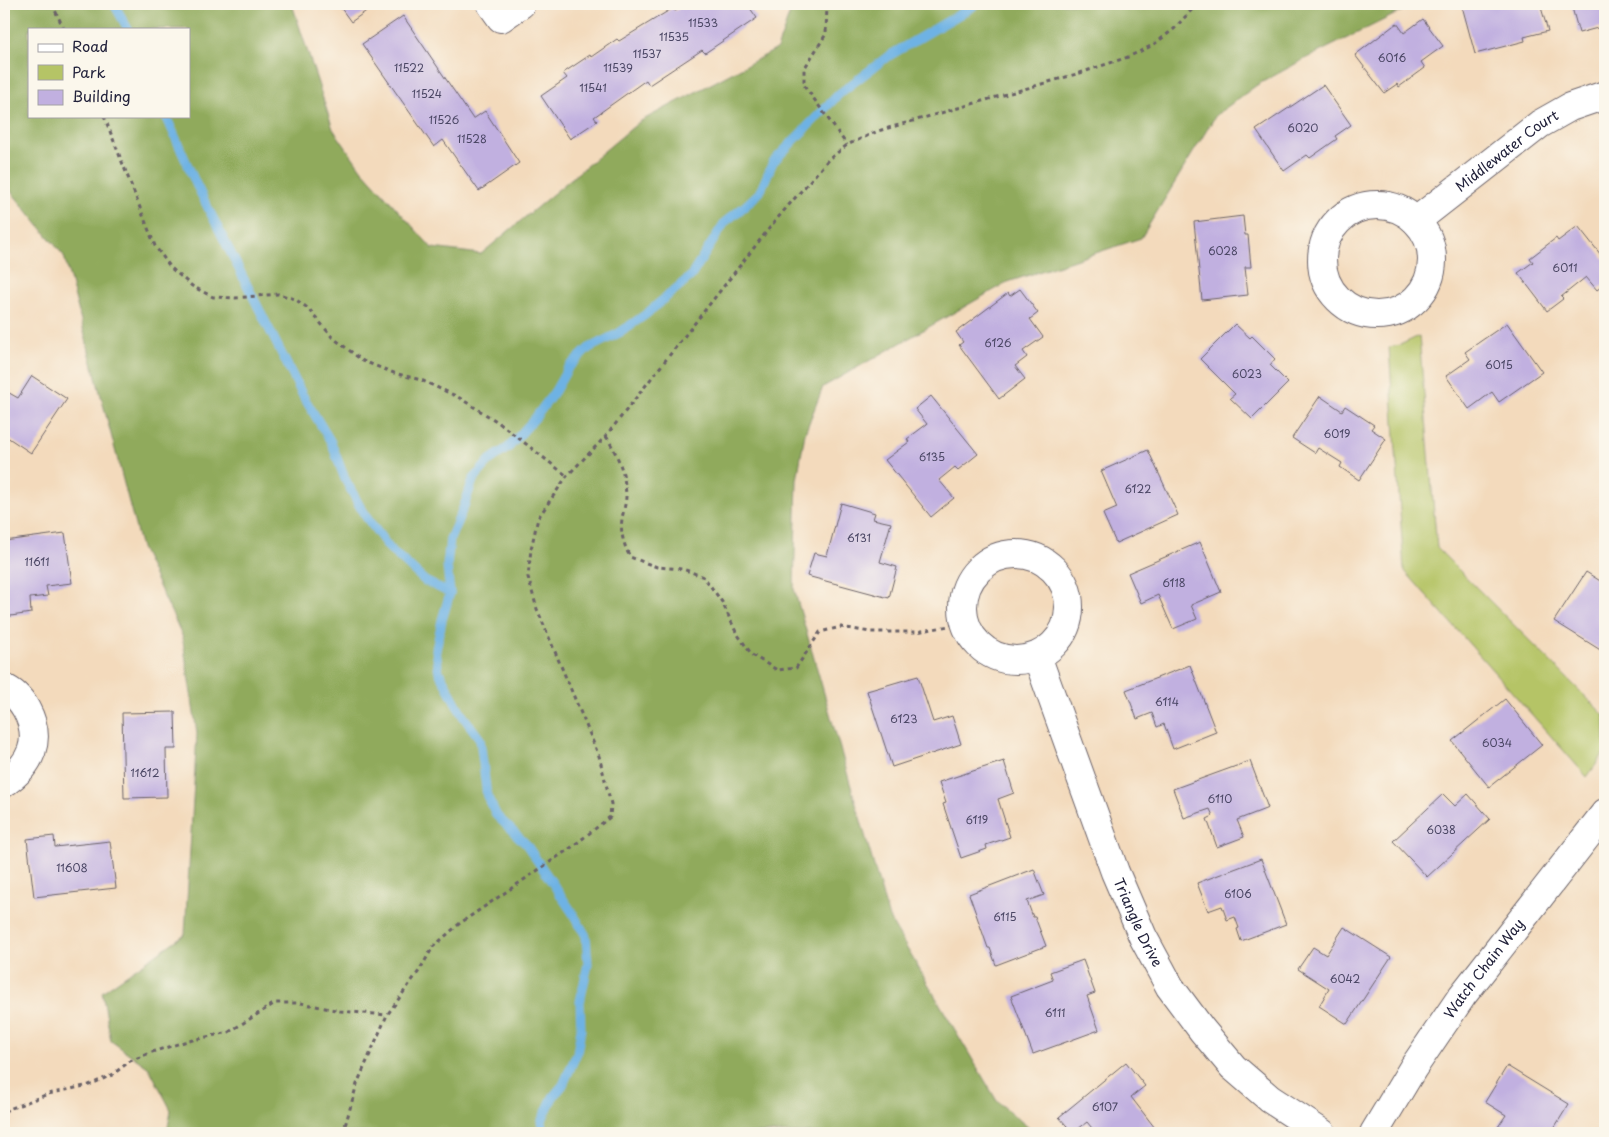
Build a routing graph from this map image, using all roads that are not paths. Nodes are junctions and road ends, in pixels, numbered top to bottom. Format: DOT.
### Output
graph roads {
  1 [pos="491,4"];
  2 [pos="521,4"];
  3 [pos="1605,95"];
  4 [pos="1416,221"];
  5 [pos="1037,656"];
  6 [pos="4,688"];
  7 [pos="4,783"];
  8 [pos="1605,813"];
  9 [pos="1322,1133"];
  10 [pos="1374,1133"];
  1 -- 2 [label="street"];
  3 -- 4 [label="street, Middlewater Court"];
  5 -- 5 [label="street"];
  5 -- 9 [label="street, Triangle Drive"];
  6 -- 7 [label="street"];
  8 -- 10 [label="street, Watch Chain Way"];
}
